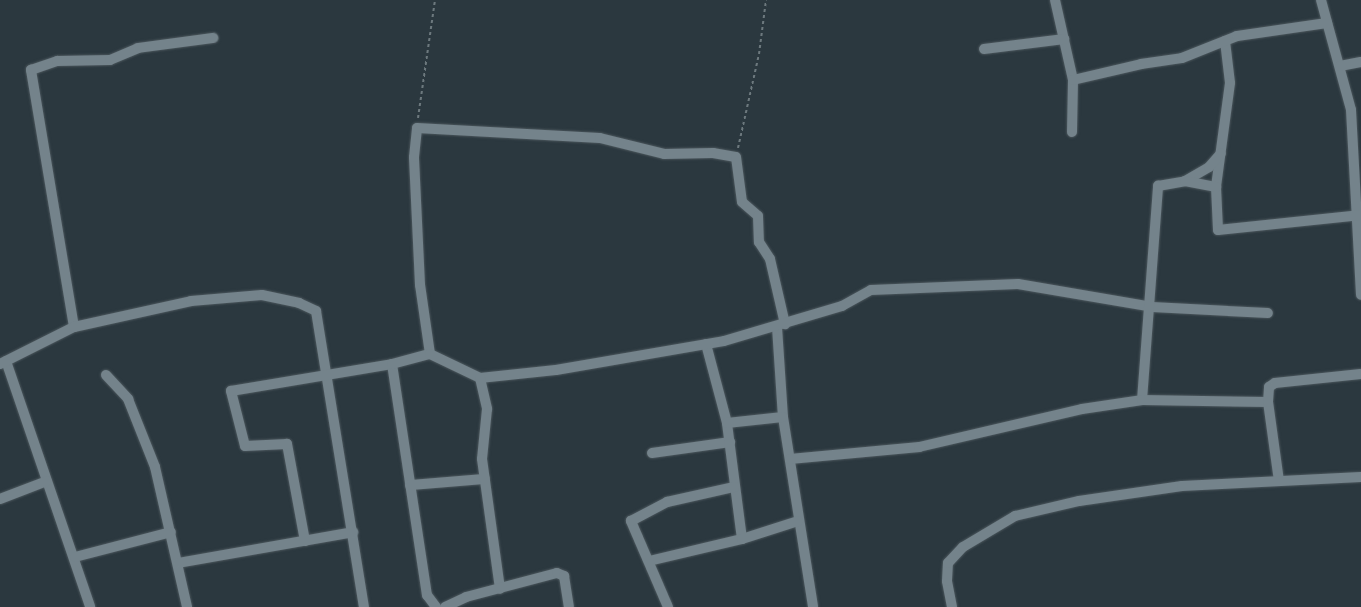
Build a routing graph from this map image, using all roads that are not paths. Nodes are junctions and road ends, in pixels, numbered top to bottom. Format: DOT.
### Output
graph roads {
  1 [pos="1055,0"];
  2 [pos="1321,0"];
  3 [pos="1327,22"];
  4 [pos="213,38"];
  5 [pos="1064,39"];
  6 [pos="1225,41"];
  7 [pos="984,49"];
  8 [pos="1361,62"];
  9 [pos="1340,66"];
  10 [pos="1073,80"];
  11 [pos="1072,132"];
  12 [pos="1221,153"];
  13 [pos="1185,181"];
  14 [pos="1216,187"];
  15 [pos="1359,215"];
  16 [pos="1361,295"];
  17 [pos="1152,307"];
  18 [pos="1268,313"];
  19 [pos="781,326"];
  20 [pos="74,327"];
  21 [pos="706,344"];
  22 [pos="430,354"];
  23 [pos="3,363"];
  24 [pos="392,364"];
  25 [pos="324,374"];
  26 [pos="1361,374"];
  27 [pos="106,375"];
  28 [pos="480,378"];
  29 [pos="1142,400"];
  30 [pos="1268,402"];
  31 [pos="783,417"];
  32 [pos="727,423"];
  33 [pos="730,442"];
  34 [pos="652,452"];
  35 [pos="790,459"];
  36 [pos="1361,477"];
  37 [pos="485,479"];
  38 [pos="46,481"];
  39 [pos="1280,481"];
  40 [pos="410,485"];
  41 [pos="734,487"];
  42 [pos="0,499"];
  43 [pos="798,521"];
  44 [pos="171,532"];
  45 [pos="353,532"];
  46 [pos="742,539"];
  47 [pos="305,541"];
  48 [pos="74,557"];
  49 [pos="649,562"];
  50 [pos="178,563"];
  51 [pos="500,589"];
  52 [pos="90,607"];
  53 [pos="187,607"];
  54 [pos="364,607"];
  55 [pos="436,607"];
  56 [pos="444,607"];
  57 [pos="569,607"];
  58 [pos="668,607"];
  59 [pos="813,607"];
  60 [pos="952,607"];
  1 -- 5 [label="street"];
  2 -- 3 [label="street"];
  3 -- 6 [label="street"];
  3 -- 9 [label="street"];
  4 -- 20 [label="street"];
  5 -- 7 [label="street"];
  5 -- 10 [label="street"];
  6 -- 10 [label="street"];
  6 -- 12 [label="street"];
  8 -- 9 [label="street"];
  9 -- 15 [label="street"];
  10 -- 11 [label="street"];
  12 -- 13 [label="street"];
  12 -- 14 [label="street"];
  13 -- 14 [label="street"];
  13 -- 17 [label="street"];
  14 -- 15 [label="street"];
  15 -- 16 [label="street"];
  17 -- 18 [label="street"];
  17 -- 19 [label="street"];
  17 -- 29 [label="street"];
  19 -- 21 [label="street"];
  19 -- 22 [label="street"];
  19 -- 31 [label="street"];
  20 -- 23 [label="street"];
  20 -- 25 [label="street"];
  21 -- 28 [label="street"];
  21 -- 32 [label="street"];
  22 -- 24 [label="street"];
  22 -- 28 [label="street"];
  23 -- 38 [label="street"];
  24 -- 25 [label="street"];
  24 -- 40 [label="street"];
  25 -- 45 [label="street"];
  25 -- 47 [label="street"];
  26 -- 30 [label="street"];
  27 -- 44 [label="street"];
  28 -- 37 [label="street"];
  29 -- 30 [label="street"];
  29 -- 35 [label="street"];
  30 -- 39 [label="street"];
  31 -- 32 [label="street"];
  31 -- 35 [label="street"];
  32 -- 33 [label="street"];
  33 -- 34 [label="street"];
  33 -- 41 [label="street"];
  35 -- 43 [label="street"];
  36 -- 39 [label="street"];
  37 -- 40 [label="street"];
  37 -- 51 [label="street"];
  38 -- 42 [label="street"];
  38 -- 48 [label="street"];
  39 -- 60 [label="street"];
  40 -- 55 [label="street"];
  41 -- 46 [label="street"];
  41 -- 49 [label="street"];
  43 -- 46 [label="street"];
  43 -- 59 [label="street"];
  44 -- 48 [label="street"];
  44 -- 50 [label="street"];
  45 -- 47 [label="street"];
  45 -- 54 [label="street"];
  46 -- 49 [label="street"];
  47 -- 50 [label="street"];
  48 -- 52 [label="street"];
  49 -- 58 [label="street"];
  50 -- 53 [label="street"];
  51 -- 56 [label="street"];
  51 -- 57 [label="street"];
}
